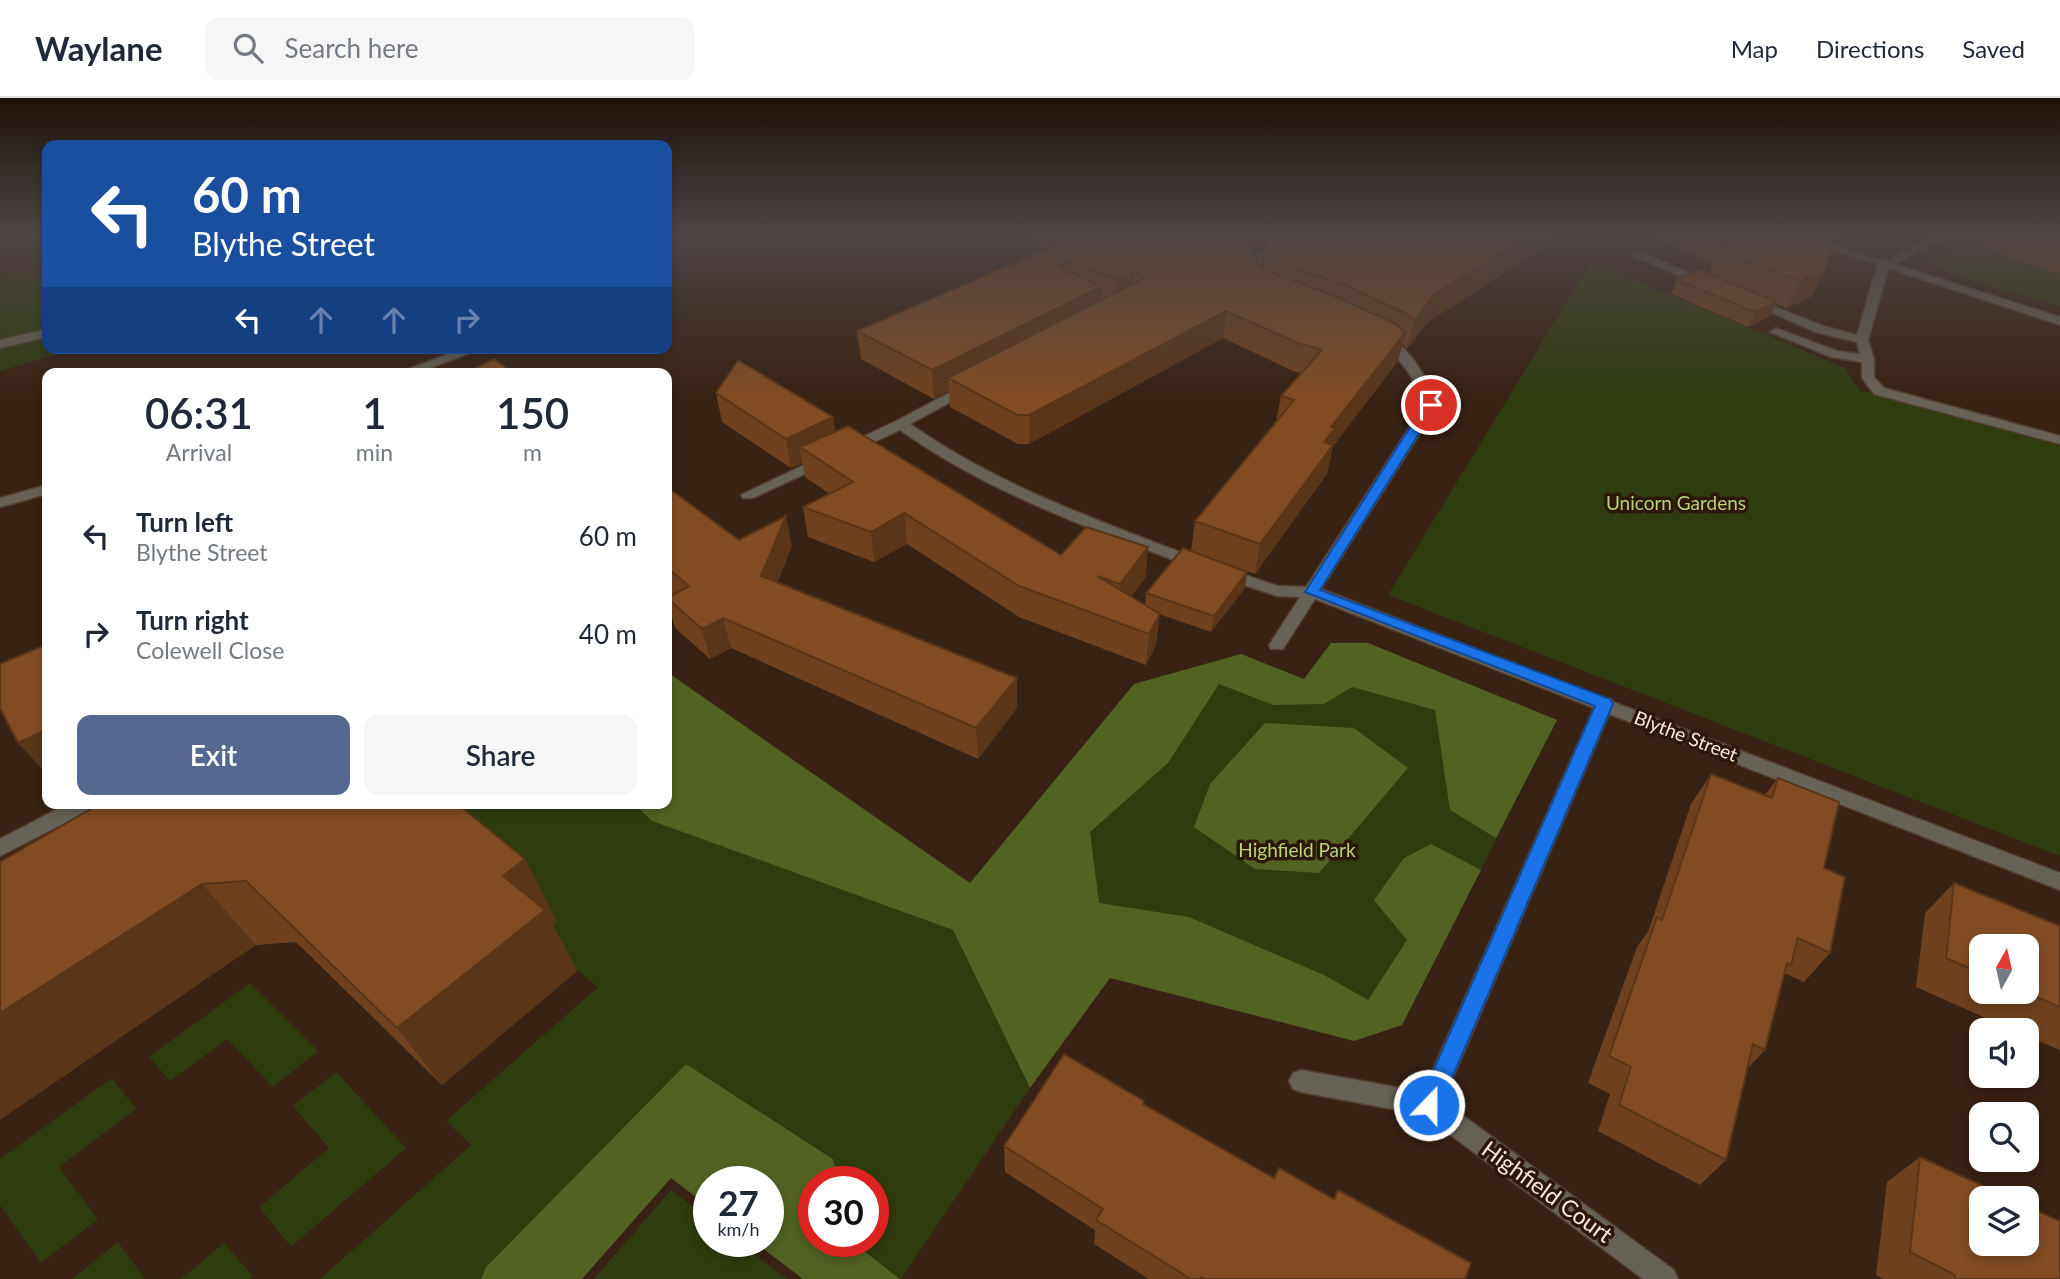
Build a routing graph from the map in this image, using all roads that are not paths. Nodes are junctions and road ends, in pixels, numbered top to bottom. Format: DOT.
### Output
graph roads {
  1 [pos="1262,289"];
  2 [pos="1877,289"];
  3 [pos="1957,289"];
  4 [pos="1264,292"];
  5 [pos="1746,299"];
  6 [pos="2060,321"];
  7 [pos="1776,332"];
  8 [pos="42,334"];
  9 [pos="1370,335"];
  10 [pos="1863,340"];
  11 [pos="0,344"];
  12 [pos="459,354"];
  13 [pos="1868,359"];
  14 [pos="419,368"];
  15 [pos="987,377"];
  16 [pos="901,424"];
  17 [pos="2060,440"];
  18 [pos="42,490"];
  19 [pos="748,495"];
  20 [pos="0,503"];
  21 [pos="1312,592"];
  22 [pos="1277,645"];
  23 [pos="1605,704"];
  24 [pos="75,809"];
  25 [pos="0,848"];
  26 [pos="2060,882"];
  27 [pos="1301,1081"];
  28 [pos="1429,1105"];
  29 [pos="1665,1279"];
  1 -- 4 [label="street"];
  2 -- 10 [label="street"];
  3 -- 6 [label="street"];
  5 -- 10 [label="street"];
  7 -- 13 [label="street"];
  8 -- 11 [label="street"];
  9 -- 21 [label="street"];
  10 -- 13 [label="street"];
  12 -- 14 [label="street"];
  13 -- 17 [label="street"];
  15 -- 16 [label="street"];
  16 -- 19 [label="street"];
  16 -- 21 [label="street, Blythe Street"];
  18 -- 20 [label="street"];
  21 -- 22 [label="street"];
  21 -- 23 [label="street, Blythe Street"];
  23 -- 26 [label="street, Blythe Street"];
  23 -- 28 [label="street"];
  24 -- 25 [label="street"];
  27 -- 28 [label="street, Highfield Court"];
  28 -- 29 [label="street, Highfield Court"];
}
